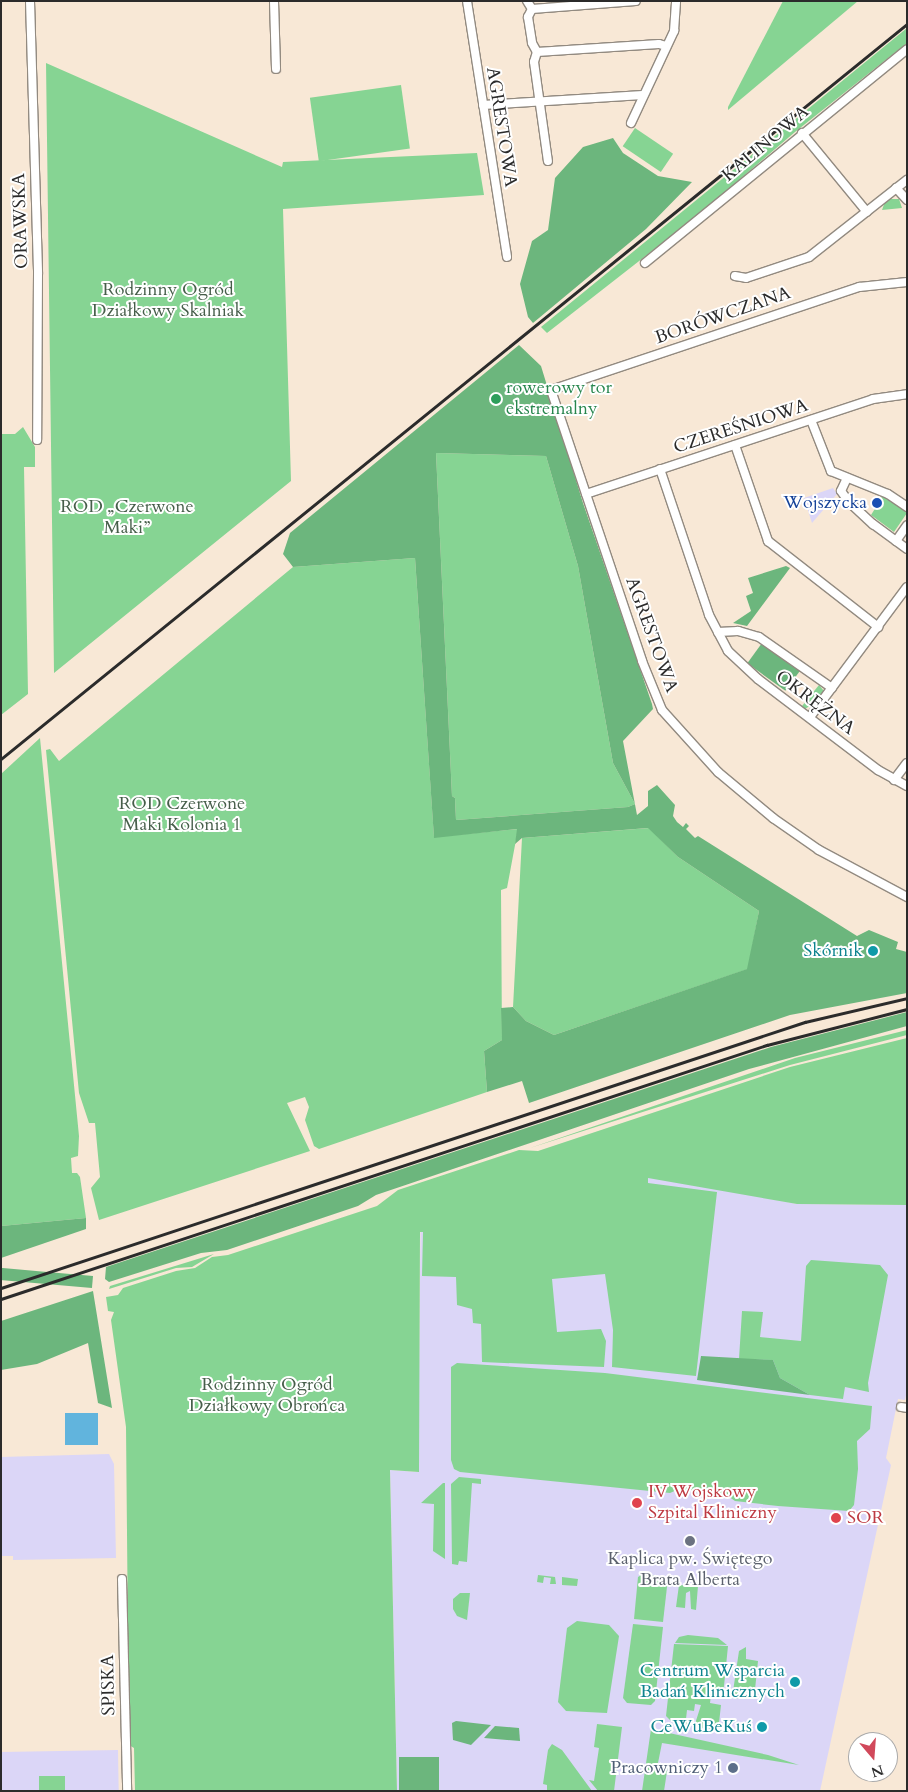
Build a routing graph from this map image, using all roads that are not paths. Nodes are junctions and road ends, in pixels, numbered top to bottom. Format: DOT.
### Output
graph roads {
  1 [pos="30,1"];
  2 [pos="274,1"];
  3 [pos="467,1"];
  4 [pos="527,1"];
  5 [pos="636,1"];
  6 [pos="676,1"];
  7 [pos="532,9"];
  8 [pos="666,46"];
  9 [pos="907,49"];
  10 [pos="536,52"];
  11 [pos="276,69"];
  12 [pos="643,94"];
  13 [pos="539,101"];
  14 [pos="483,105"];
  15 [pos="631,122"];
  16 [pos="802,133"];
  17 [pos="548,161"];
  18 [pos="907,180"];
  19 [pos="896,188"];
  20 [pos="907,200"];
  21 [pos="867,212"];
  22 [pos="507,257"];
  23 [pos="645,263"];
  24 [pos="735,276"];
  25 [pos="907,282"];
  26 [pos="551,390"];
  27 [pos="907,394"];
  28 [pos="811,420"];
  29 [pos="37,440"];
  30 [pos="735,445"];
  31 [pos="660,469"];
  32 [pos="847,478"];
  33 [pos="586,494"];
  34 [pos="907,507"];
  35 [pos="907,525"];
  36 [pos="896,541"];
  37 [pos="907,549"];
  38 [pos="907,587"];
  39 [pos="878,627"];
  40 [pos="718,632"];
  41 [pos="832,688"];
  42 [pos="810,717"];
  43 [pos="907,763"];
  44 [pos="894,780"];
  45 [pos="907,786"];
  46 [pos="907,897"];
  47 [pos="122,1579"];
  48 [pos="127,1791"];
  1 -- 29 [label="street, ORAWSKA"];
  2 -- 11 [label="street"];
  3 -- 14 [label="street, AGRESTOWA"];
  4 -- 7 [label="street"];
  5 -- 7 [label="street"];
  6 -- 8 [label="street"];
  7 -- 10 [label="street"];
  8 -- 10 [label="street"];
  8 -- 12 [label="street"];
  9 -- 16 [label="street, KALINOWA"];
  10 -- 13 [label="street"];
  12 -- 13 [label="street"];
  12 -- 15 [label="street"];
  13 -- 14 [label="street"];
  13 -- 17 [label="street"];
  14 -- 22 [label="street, AGRESTOWA"];
  16 -- 21 [label="street"];
  16 -- 23 [label="street, KALINOWA"];
  18 -- 19 [label="street"];
  19 -- 20 [label="street"];
  19 -- 21 [label="street"];
  21 -- 24 [label="street"];
  25 -- 26 [label="street, BORÓWCZANA"];
  26 -- 33 [label="street, AGRESTOWA"];
  27 -- 28 [label="street, CZEREŚNIOWA"];
  28 -- 30 [label="street, CZEREŚNIOWA"];
  28 -- 32 [label="street"];
  30 -- 31 [label="street, CZEREŚNIOWA"];
  30 -- 39 [label="street"];
  31 -- 33 [label="street, CZEREŚNIOWA"];
  31 -- 40 [label="street, OKRĘŻNA"];
  32 -- 34 [label="street"];
  32 -- 36 [label="street"];
  33 -- 46 [label="street, AGRESTOWA"];
  35 -- 36 [label="street"];
  36 -- 37 [label="street"];
  38 -- 39 [label="street"];
  39 -- 41 [label="street"];
  40 -- 41 [label="street, OKRĘŻNA"];
  40 -- 42 [label="street, OKRĘŻNA"];
  41 -- 42 [label="street"];
  42 -- 44 [label="street, OKRĘŻNA"];
  43 -- 44 [label="street"];
  44 -- 45 [label="street, OKRĘŻNA"];
  47 -- 48 [label="street, SPISKA"];
}
